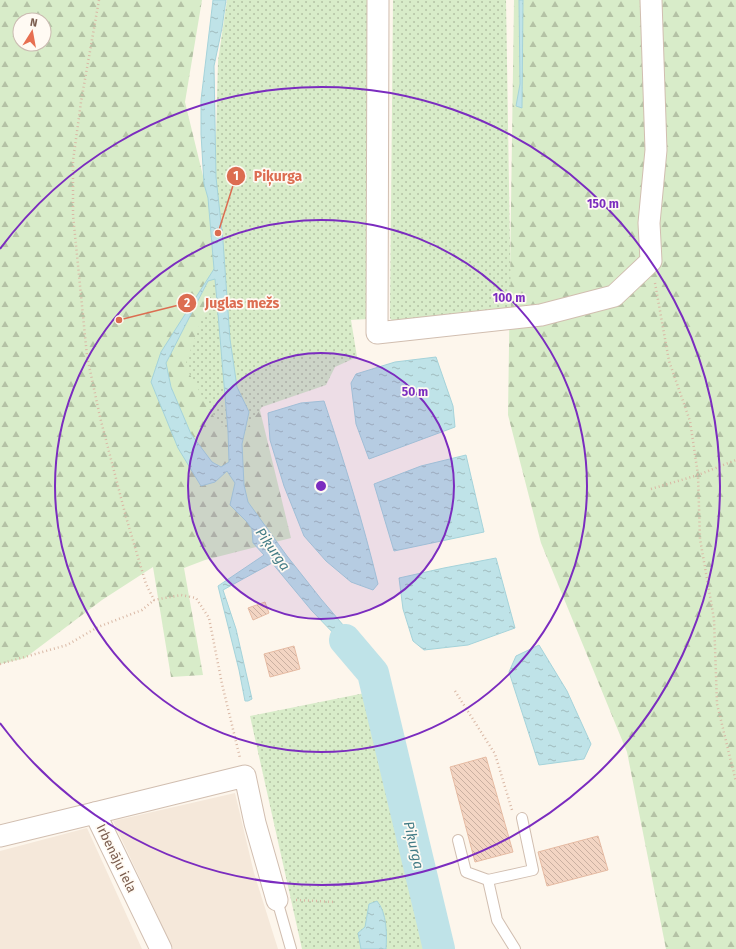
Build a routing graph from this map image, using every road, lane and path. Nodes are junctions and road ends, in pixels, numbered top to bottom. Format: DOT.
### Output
graph roads {
  1 [pos="99,0"];
  2 [pos="378,0"];
  3 [pos="651,0"];
  4 [pos="651,260"];
  5 [pos="736,460"];
  6 [pos="698,475"];
  7 [pos="651,489"];
  8 [pos="154,600"];
  9 [pos="0,664"];
  10 [pos="455,691"];
  11 [pos="244,776"];
  12 [pos="736,782"];
  13 [pos="95,813"];
  14 [pos="522,818"];
  15 [pos="0,836"];
  16 [pos="458,840"];
  17 [pos="488,880"];
  18 [pos="277,900"];
  19 [pos="335,902"];
  20 [pos="161,949"];
  21 [pos="291,949"];
  22 [pos="515,949"];
  1 -- 8 [label="path"];
  2 -- 4 [label="street"];
  3 -- 4 [label="street"];
  4 -- 6 [label="path"];
  5 -- 6 [label="path"];
  6 -- 7 [label="path"];
  6 -- 12 [label="path"];
  8 -- 9 [label="path"];
  8 -- 11 [label="path"];
  10 -- 14 [label="path"];
  11 -- 13 [label="street"];
  11 -- 18 [label="street"];
  13 -- 15 [label="street, Irbenāju iela"];
  13 -- 20 [label="street, Irbenāju iela"];
  14 -- 17 [label="lane"];
  16 -- 17 [label="lane"];
  17 -- 22 [label="lane"];
  18 -- 19 [label="path"];
  18 -- 21 [label="lane"];
}
